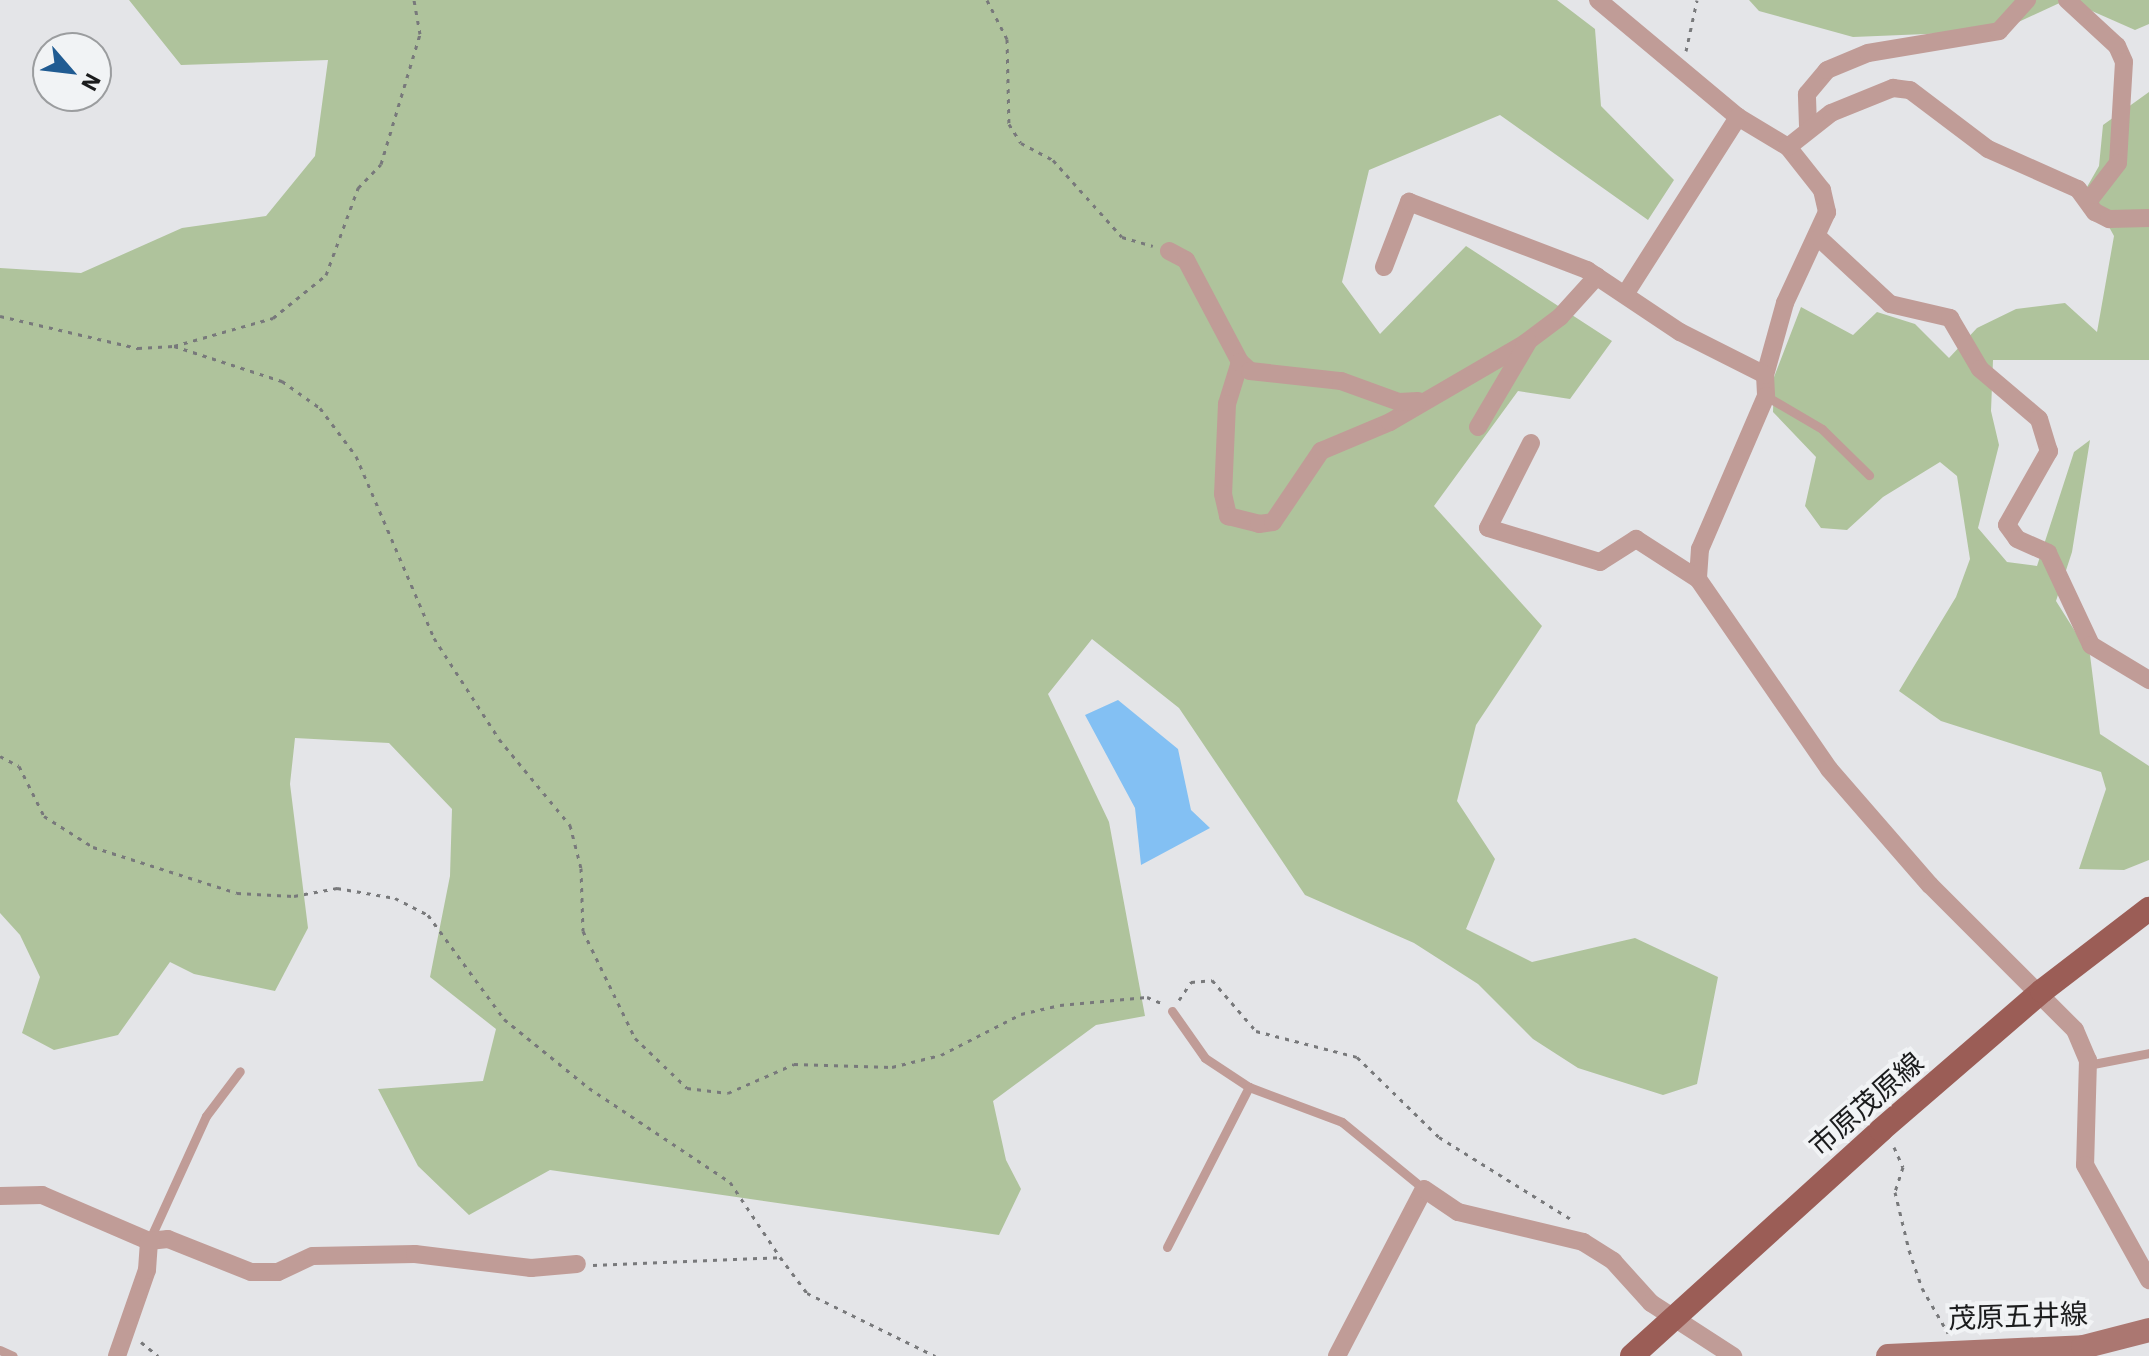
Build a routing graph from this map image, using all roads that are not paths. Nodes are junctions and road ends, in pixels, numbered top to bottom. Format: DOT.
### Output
graph roads {
  1 [pos="1598,0"];
  2 [pos="2027,0"];
  3 [pos="2067,0"];
  4 [pos="1738,117"];
  5 [pos="1808,126"];
  6 [pos="1788,147"];
  7 [pos="2088,202"];
  8 [pos="2149,218"];
  9 [pos="1819,238"];
  10 [pos="1169,251"];
  11 [pos="1384,267"];
  12 [pos="1597,276"];
  13 [pos="1626,293"];
  14 [pos="1529,339"];
  15 [pos="1240,362"];
  16 [pos="1765,375"];
  17 [pos="1766,396"];
  18 [pos="1418,401"];
  19 [pos="1478,427"];
  20 [pos="1531,443"];
  21 [pos="1869,475"];
  22 [pos="1698,579"];
  23 [pos="2149,680"];
  24 [pos="2149,909"];
  25 [pos="2042,991"];
  26 [pos="1172,1011"];
  27 [pos="2149,1053"];
  28 [pos="2088,1065"];
  29 [pos="240,1071"];
  30 [pos="1249,1087"];
  31 [pos="1424,1189"];
  32 [pos="0,1196"];
  33 [pos="149,1241"];
  34 [pos="1167,1247"];
  35 [pos="577,1264"];
  36 [pos="2149,1280"];
  37 [pos="1672,1314"];
  38 [pos="2149,1330"];
  39 [pos="0,1350"];
  40 [pos="1959,1353"];
  41 [pos="13,1356"];
  42 [pos="117,1356"];
  43 [pos="1337,1356"];
  44 [pos="1632,1356"];
  45 [pos="1733,1356"];
  46 [pos="1888,1356"];
  1 -- 4 [label="street"];
  2 -- 5 [label="street"];
  3 -- 7 [label="street"];
  4 -- 6 [label="street"];
  4 -- 13 [label="street"];
  5 -- 6 [label="street"];
  5 -- 7 [label="street"];
  6 -- 9 [label="street"];
  7 -- 8 [label="street"];
  9 -- 16 [label="street"];
  9 -- 23 [label="street"];
  10 -- 15 [label="street"];
  11 -- 12 [label="street"];
  12 -- 13 [label="street"];
  12 -- 14 [label="street"];
  13 -- 16 [label="street"];
  14 -- 18 [label="street"];
  14 -- 19 [label="street"];
  15 -- 18 [label="street"];
  15 -- 18 [label="street"];
  16 -- 17 [label="street"];
  17 -- 21 [label="lane"];
  17 -- 22 [label="street"];
  20 -- 22 [label="street"];
  22 -- 25 [label="street"];
  24 -- 25 [label="main road, 市原茂原線"];
  25 -- 28 [label="street"];
  25 -- 37 [label="main road, 市原茂原線"];
  26 -- 30 [label="lane"];
  27 -- 28 [label="lane"];
  28 -- 36 [label="street"];
  29 -- 33 [label="lane"];
  30 -- 31 [label="lane"];
  30 -- 34 [label="lane"];
  31 -- 37 [label="street"];
  31 -- 43 [label="street"];
  32 -- 33 [label="street"];
  33 -- 35 [label="street"];
  33 -- 42 [label="street"];
  37 -- 44 [label="main road, 市原茂原線"];
  37 -- 45 [label="street"];
  38 -- 40 [label="main road, 茂原五井線"];
  39 -- 41 [label="lane"];
  40 -- 46 [label="main road, 茂原五井線"];
}
